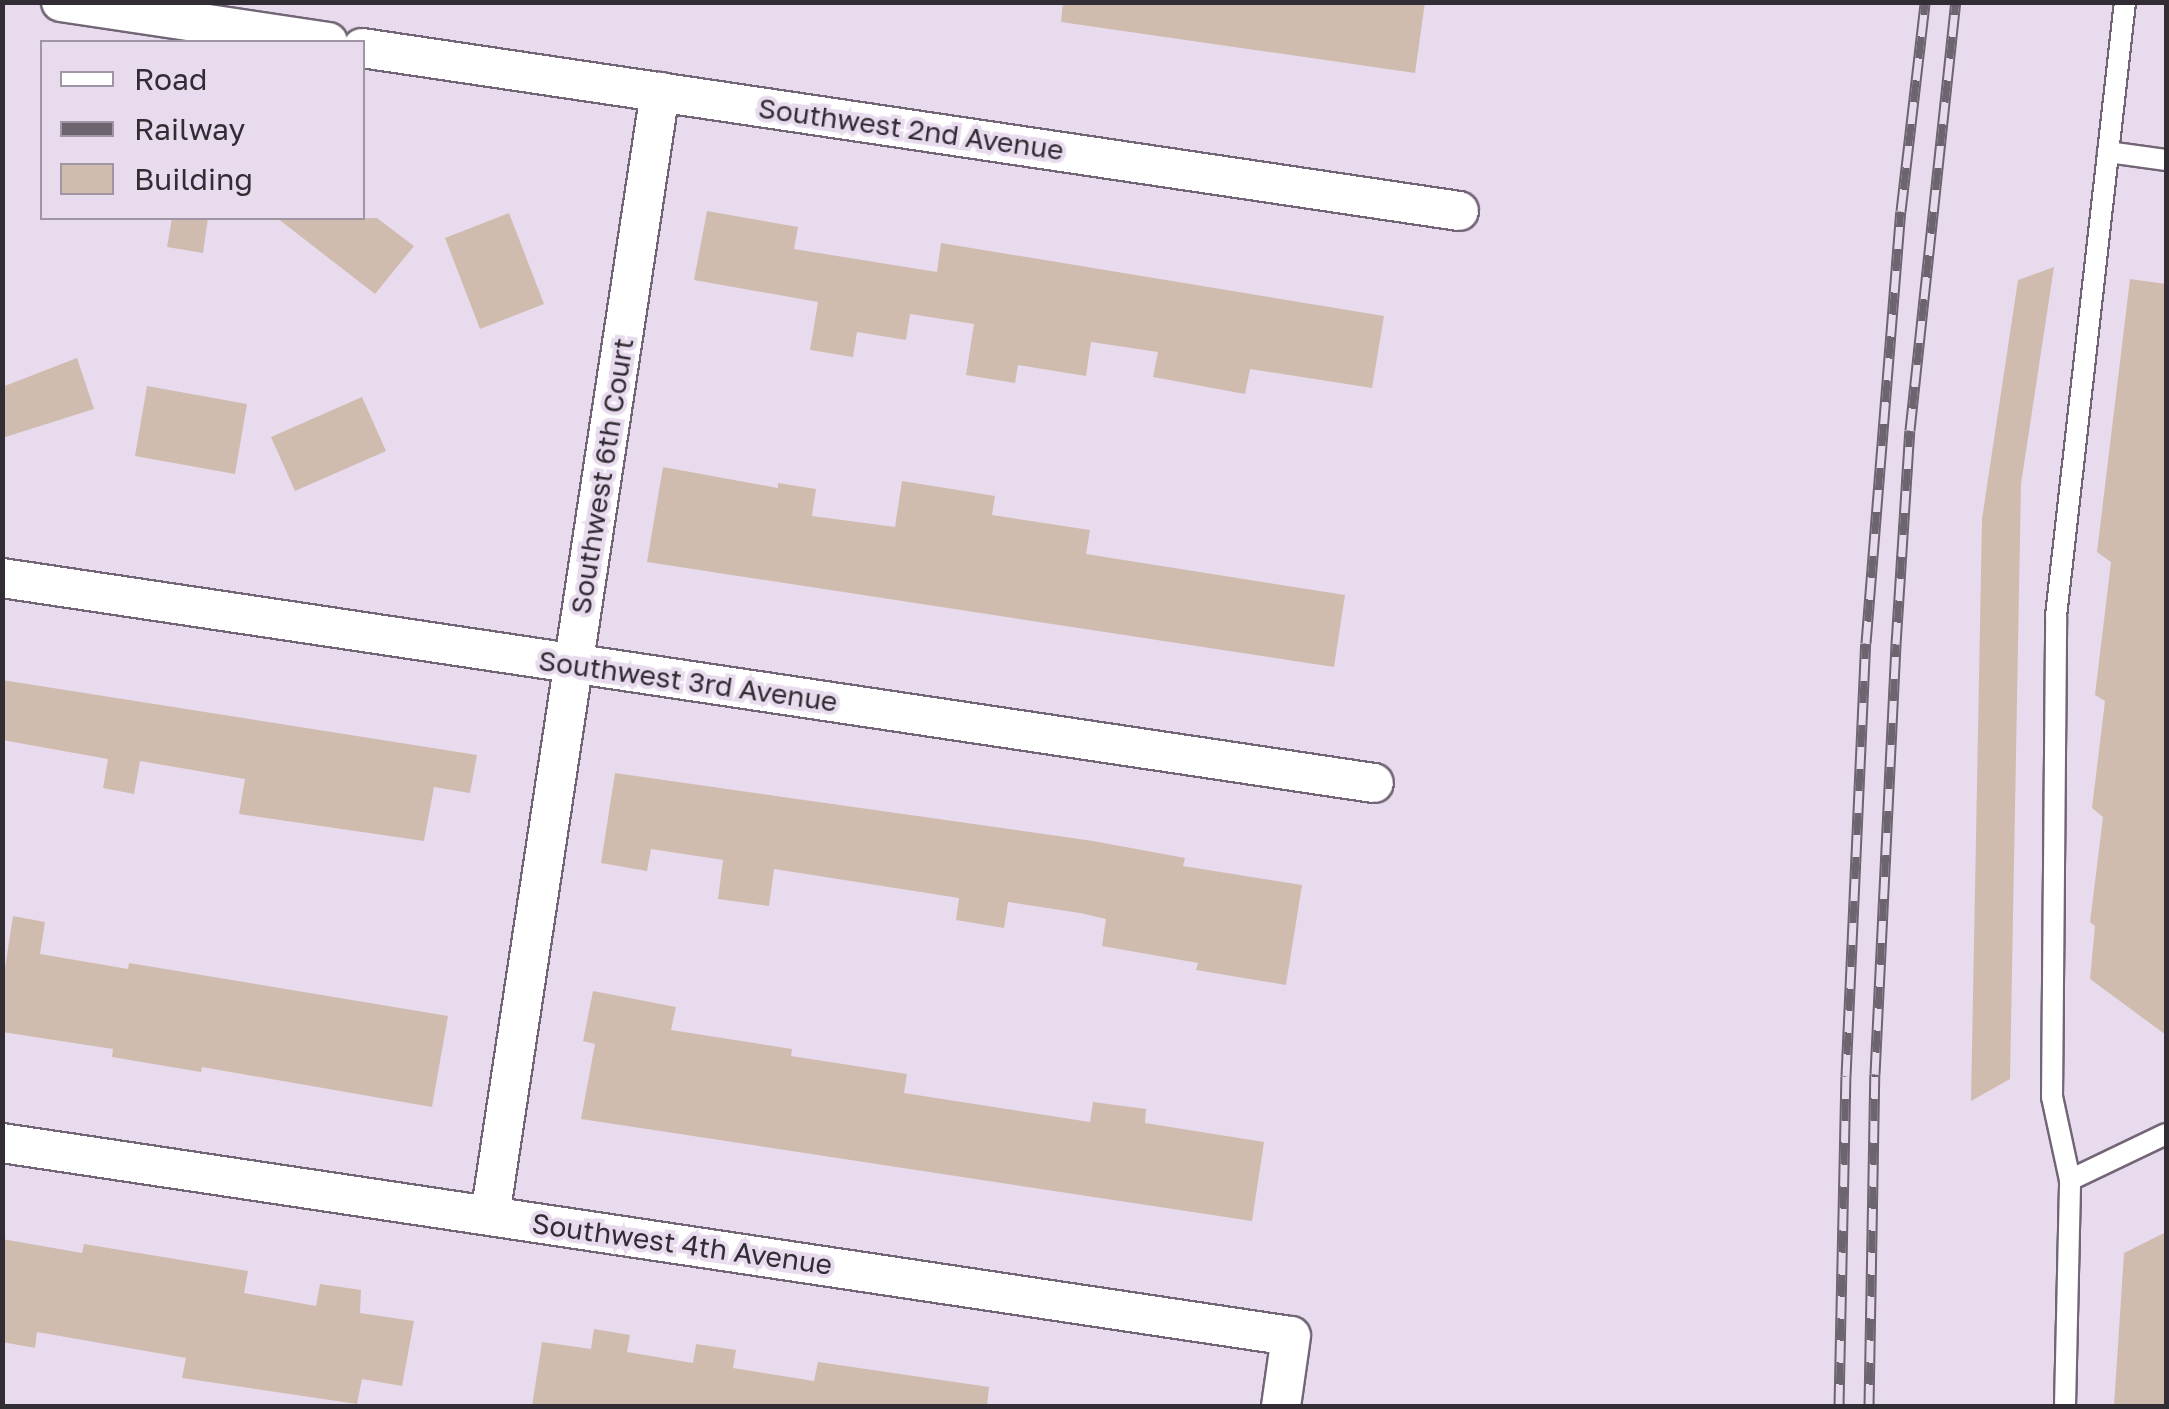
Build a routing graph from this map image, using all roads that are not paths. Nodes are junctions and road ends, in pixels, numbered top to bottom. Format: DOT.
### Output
graph roads {
  1 [pos="61,2"];
  2 [pos="2125,2"];
  3 [pos="315,40"];
  4 [pos="365,48"];
  5 [pos="660,92"];
  6 [pos="2108,152"];
  7 [pos="2166,160"];
  8 [pos="1459,211"];
  9 [pos="2,578"];
  10 [pos="574,664"];
  11 [pos="1374,783"];
  12 [pos="2166,1134"];
  13 [pos="2,1143"];
  14 [pos="2070,1180"];
  15 [pos="490,1216"];
  16 [pos="1281,1406"];
  17 [pos="2064,1406"];
  1 -- 3 [label="street"];
  2 -- 6 [label="lane"];
  4 -- 5 [label="street, Southwest 2nd Avenue"];
  5 -- 8 [label="street, Southwest 2nd Avenue"];
  5 -- 10 [label="street, Southwest 6th Court"];
  6 -- 7 [label="lane"];
  6 -- 14 [label="lane"];
  9 -- 10 [label="street, Southwest 3rd Avenue"];
  10 -- 11 [label="street, Southwest 3rd Avenue"];
  10 -- 15 [label="street, Southwest 6th Court"];
  12 -- 14 [label="lane"];
  13 -- 15 [label="street, Southwest 4th Avenue"];
  14 -- 17 [label="lane"];
  15 -- 16 [label="street, Southwest 4th Avenue"];
}
